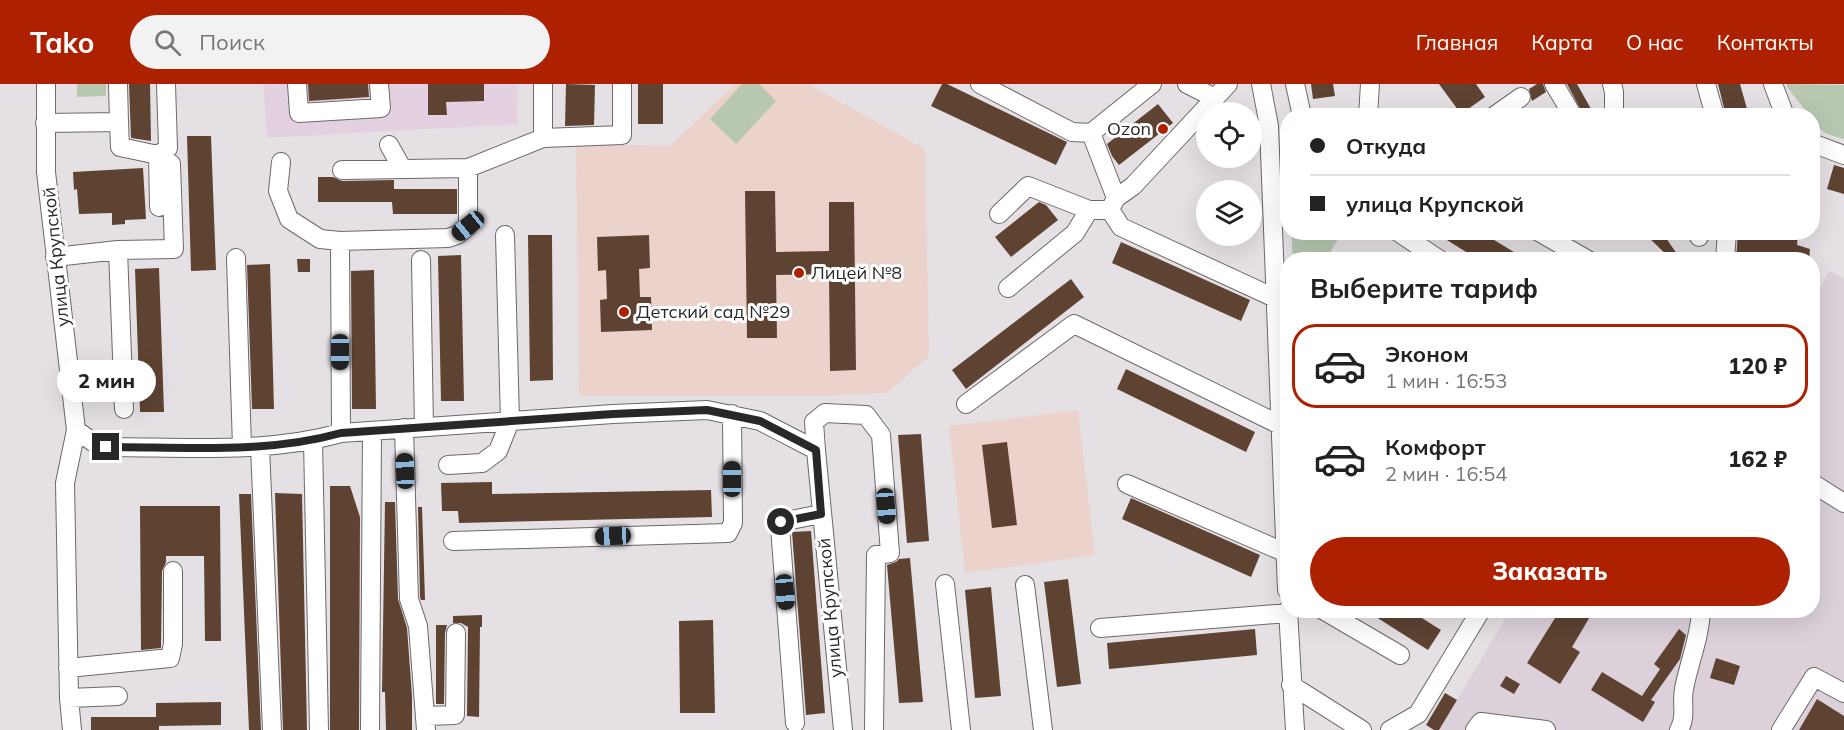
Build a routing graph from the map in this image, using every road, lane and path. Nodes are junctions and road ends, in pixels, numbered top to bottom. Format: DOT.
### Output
graph roads {
  1 [pos="45,84"];
  2 [pos="118,84"];
  3 [pos="166,84"];
  4 [pos="297,84"];
  5 [pos="379,84"];
  6 [pos="543,84"];
  7 [pos="622,84"];
  8 [pos="980,84"];
  9 [pos="1152,84"];
  10 [pos="1187,84"];
  11 [pos="1228,84"];
  12 [pos="1261,84"];
  13 [pos="1295,84"];
  14 [pos="1370,84"];
  15 [pos="1554,84"];
  16 [pos="1612,84"];
  17 [pos="1706,84"];
  18 [pos="1773,84"];
  19 [pos="1521,97"];
  20 [pos="1215,98"];
  21 [pos="1300,108"];
  22 [pos="1368,108"];
  23 [pos="1505,108"];
  24 [pos="1569,108"];
  25 [pos="1614,108"];
  26 [pos="1712,108"];
  27 [pos="1782,108"];
  28 [pos="119,122"];
  29 [pos="45,123"];
  30 [pos="1278,125"];
  31 [pos="1091,134"];
  32 [pos="543,138"];
  33 [pos="389,145"];
  34 [pos="1820,146"];
  35 [pos="1844,154"];
  36 [pos="158,155"];
  37 [pos="281,162"];
  38 [pos="402,168"];
  39 [pos="468,168"];
  40 [pos="342,170"];
  41 [pos="1113,204"];
  42 [pos="159,207"];
  43 [pos="1089,210"];
  44 [pos="999,214"];
  45 [pos="1280,221"];
  46 [pos="505,235"];
  47 [pos="1410,240"];
  48 [pos="1553,240"];
  49 [pos="340,241"];
  50 [pos="118,250"];
  51 [pos="1428,252"];
  52 [pos="1574,252"];
  53 [pos="55,257"];
  54 [pos="236,258"];
  55 [pos="421,260"];
  56 [pos="1280,277"];
  57 [pos="1008,288"];
  58 [pos="1277,300"];
  59 [pos="1280,337"];
  60 [pos="966,404"];
  61 [pos="123,410"];
  62 [pos="732,414"];
  63 [pos="510,421"];
  64 [pos="1280,425"];
  65 [pos="424,427"];
  66 [pos="404,428"];
  67 [pos="75,430"];
  68 [pos="372,431"];
  69 [pos="341,433"];
  70 [pos="313,441"];
  71 [pos="242,447"];
  72 [pos="260,447"];
  73 [pos="816,450"];
  74 [pos="448,465"];
  75 [pos="1127,484"];
  76 [pos="1820,488"];
  77 [pos="1844,503"];
  78 [pos="821,514"];
  79 [pos="453,541"];
  80 [pos="1280,550"];
  81 [pos="173,571"];
  82 [pos="945,584"];
  83 [pos="1025,585"];
  84 [pos="1280,613"];
  85 [pos="1288,618"];
  86 [pos="1337,618"];
  87 [pos="1475,618"];
  88 [pos="1701,618"];
  89 [pos="1100,628"];
  90 [pos="456,633"];
  91 [pos="1400,655"];
  92 [pos="68,668"];
  93 [pos="1292,685"];
  94 [pos="1844,693"];
  95 [pos="118,696"];
  96 [pos="69,698"];
  97 [pos="426,723"];
  98 [pos="795,723"];
  99 [pos="72,730"];
  100 [pos="272,730"];
  101 [pos="319,730"];
  102 [pos="370,730"];
  103 [pos="843,730"];
  104 [pos="874,730"];
  105 [pos="961,730"];
  106 [pos="1043,730"];
  107 [pos="1295,730"];
  108 [pos="1362,730"];
  109 [pos="1390,730"];
  110 [pos="1475,730"];
  111 [pos="1546,730"];
  112 [pos="1679,730"];
  113 [pos="1781,730"];
  1 -- 29 [label="street, улица Крупской"];
  2 -- 28 [label="street"];
  3 -- 36 [label="street"];
  4 -- 5 [label="street"];
  6 -- 32 [label="street"];
  7 -- 32 [label="street"];
  8 -- 31 [label="street"];
  9 -- 31 [label="street"];
  10 -- 20 [label="street"];
  11 -- 20 [label="street"];
  12 -- 30 [label="street"];
  13 -- 21 [label="street"];
  14 -- 22 [label="street"];
  15 -- 24 [label="street"];
  16 -- 25 [label="street"];
  17 -- 26 [label="street"];
  18 -- 27 [label="street"];
  19 -- 23 [label="street"];
  20 -- 41 [label="street"];
  28 -- 29 [label="street"];
  28 -- 36 [label="street"];
  29 -- 53 [label="street, улица Крупской"];
  30 -- 45 [label="street"];
  31 -- 41 [label="street"];
  32 -- 39 [label="street"];
  33 -- 38 [label="street"];
  34 -- 35 [label="street"];
  36 -- 42 [label="street"];
  36 -- 50 [label="street"];
  37 -- 49 [label="street"];
  38 -- 39 [label="street"];
  38 -- 40 [label="street"];
  39 -- 49 [label="street"];
  41 -- 43 [label="street"];
  41 -- 58 [label="street"];
  43 -- 44 [label="street"];
  43 -- 57 [label="street"];
  46 -- 63 [label="street"];
  47 -- 51 [label="street"];
  48 -- 52 [label="street"];
  49 -- 69 [label="street"];
  50 -- 53 [label="street"];
  50 -- 61 [label="street"];
  53 -- 67 [label="street, улица Крупской"];
  54 -- 71 [label="street"];
  55 -- 65 [label="street"];
  56 -- 58 [label="street"];
  58 -- 59 [label="street"];
  60 -- 64 [label="street"];
  62 -- 63 [label="street"];
  62 -- 73 [label="street"];
  62 -- 79 [label="street"];
  63 -- 65 [label="street"];
  63 -- 74 [label="street"];
  65 -- 66 [label="street"];
  66 -- 68 [label="street"];
  66 -- 97 [label="street"];
  67 -- 71 [label="street"];
  67 -- 92 [label="street, улица Крупской"];
  68 -- 69 [label="street"];
  68 -- 102 [label="street"];
  69 -- 70 [label="street"];
  70 -- 72 [label="street"];
  70 -- 101 [label="street"];
  71 -- 72 [label="street"];
  72 -- 100 [label="street"];
  73 -- 78 [label="street, улица Крупской"];
  73 -- 104 [label="street, улица Крупской"];
  75 -- 80 [label="street"];
  76 -- 77 [label="street"];
  78 -- 98 [label="street"];
  78 -- 103 [label="street, улица Крупской"];
  81 -- 92 [label="street"];
  82 -- 105 [label="street"];
  83 -- 106 [label="street"];
  84 -- 89 [label="street"];
  85 -- 93 [label="street"];
  86 -- 91 [label="street"];
  87 -- 109 [label="street"];
  88 -- 112 [label="street"];
  90 -- 97 [label="street"];
  92 -- 96 [label="street, улица Крупской"];
  93 -- 107 [label="street"];
  93 -- 108 [label="street"];
  94 -- 113 [label="street"];
  95 -- 96 [label="street"];
  96 -- 99 [label="street, улица Крупской"];
  110 -- 111 [label="street"];
}
